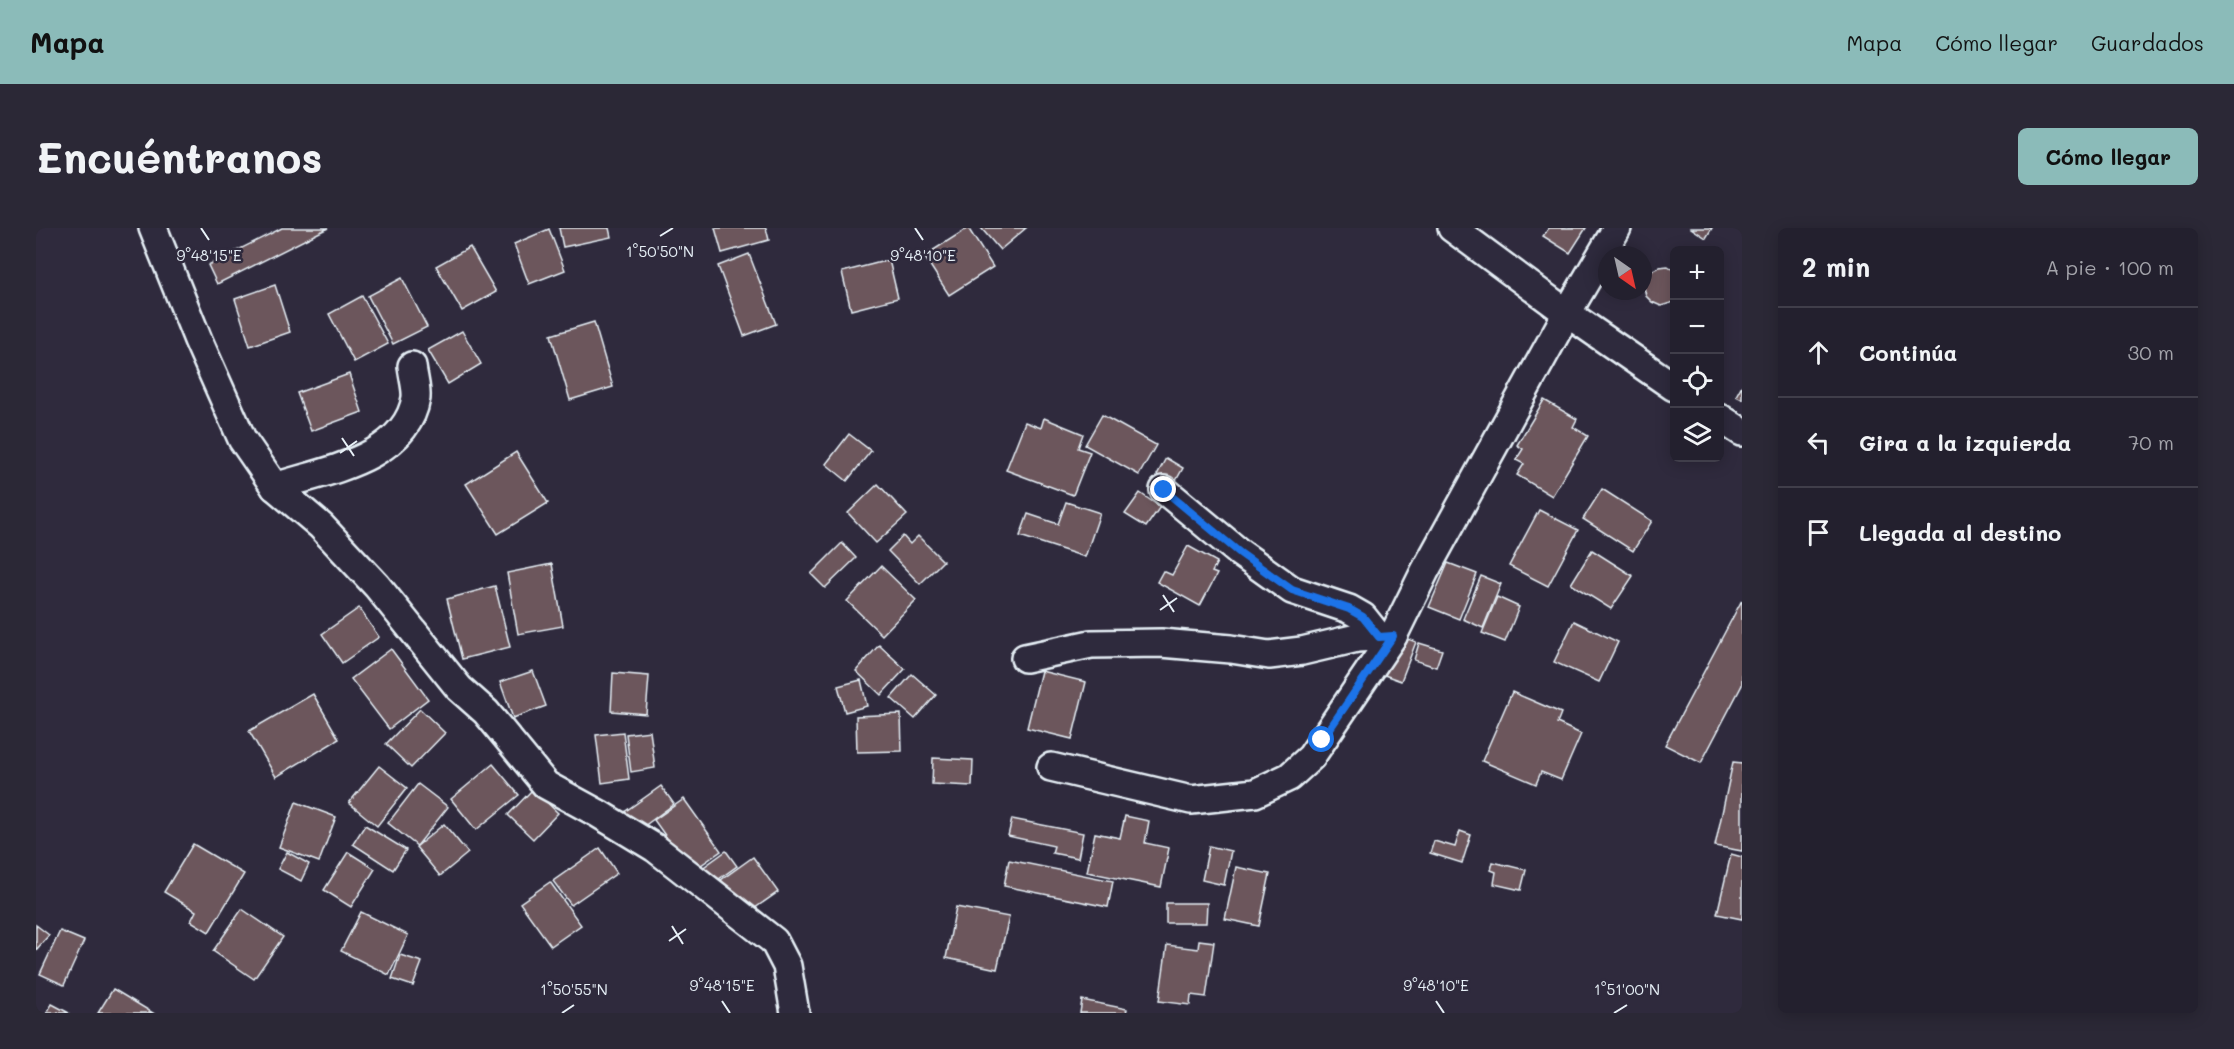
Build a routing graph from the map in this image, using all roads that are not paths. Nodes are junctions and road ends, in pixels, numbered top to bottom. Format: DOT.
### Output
graph roads {
  1 [pos="153,228"];
  2 [pos="1452,228"];
  3 [pos="1617,228"];
  4 [pos="1567,313"];
  5 [pos="412,366"];
  6 [pos="1670,384"];
  7 [pos="1724,421"];
  8 [pos="1742,432"];
  9 [pos="275,487"];
  10 [pos="1164,490"];
  11 [pos="1386,636"];
  12 [pos="1025,658"];
  13 [pos="1051,767"];
  14 [pos="795,1013"];
  1 -- 9 [label="street"];
  2 -- 4 [label="street"];
  3 -- 4 [label="street"];
  4 -- 6 [label="street"];
  4 -- 11 [label="street"];
  5 -- 9 [label="street"];
  7 -- 8 [label="street"];
  9 -- 14 [label="street"];
  10 -- 11 [label="street"];
  11 -- 12 [label="street"];
  11 -- 13 [label="street"];
}
